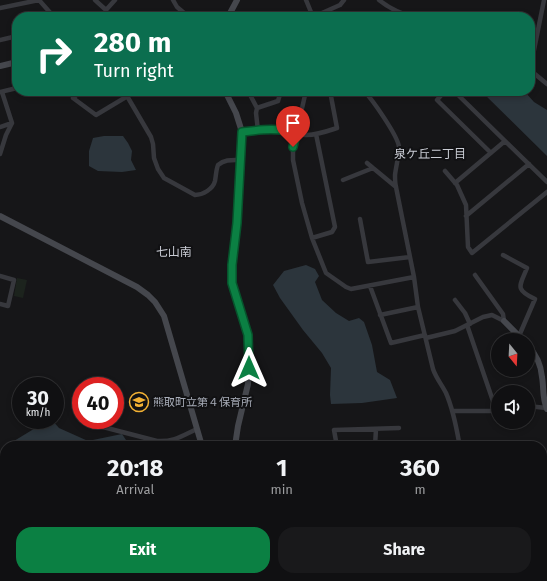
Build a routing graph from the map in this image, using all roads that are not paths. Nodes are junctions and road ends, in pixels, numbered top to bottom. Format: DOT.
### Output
graph roads {
  1 [pos="39,0"];
  2 [pos="94,0"];
  3 [pos="115,0"];
  4 [pos="173,0"];
  5 [pos="237,0"];
  6 [pos="306,0"];
  7 [pos="344,0"];
  8 [pos="379,0"];
  9 [pos="544,0"];
  10 [pos="0,8"];
  11 [pos="50,12"];
  12 [pos="184,12"];
  13 [pos="231,12"];
  14 [pos="311,12"];
  15 [pos="324,12"];
  16 [pos="397,12"];
  17 [pos="12,37"];
  18 [pos="0,40"];
  19 [pos="535,45"];
  20 [pos="12,63"];
  21 [pos="0,66"];
  22 [pos="535,74"];
  23 [pos="547,84"];
  24 [pos="12,89"];
  25 [pos="1,92"];
  26 [pos="76,96"];
  27 [pos="127,96"];
  28 [pos="228,96"];
  29 [pos="251,96"];
  30 [pos="280,96"];
  31 [pos="305,96"];
  32 [pos="331,96"];
  33 [pos="369,96"];
  34 [pos="441,96"];
  35 [pos="459,96"];
  36 [pos="257,108"];
  37 [pos="12,122"];
  38 [pos="0,127"];
  39 [pos="258,131"];
  40 [pos="242,132"];
  41 [pos="296,134"];
  42 [pos="316,134"];
  43 [pos="505,141"];
  44 [pos="491,152"];
  45 [pos="0,154"];
  46 [pos="241,160"];
  47 [pos="367,163"];
  48 [pos="529,164"];
  49 [pos="373,168"];
  50 [pos="445,171"];
  51 [pos="343,180"];
  52 [pos="547,182"];
  53 [pos="455,183"];
  54 [pos="396,187"];
  55 [pos="547,192"];
  56 [pos="0,216"];
  57 [pos="466,216"];
  58 [pos="360,219"];
  59 [pos="312,238"];
  60 [pos="503,255"];
  61 [pos="410,257"];
  62 [pos="475,275"];
  63 [pos="0,276"];
  64 [pos="414,277"];
  65 [pos="370,286"];
  66 [pos="455,300"];
  67 [pos="0,304"];
  68 [pos="418,307"];
  69 [pos="380,315"];
  70 [pos="504,321"];
  71 [pos="468,324"];
  72 [pos="516,333"];
  73 [pos="523,333"];
  74 [pos="425,336"];
  75 [pos="535,356"];
  76 [pos="491,389"];
  77 [pos="535,407"];
  78 [pos="547,408"];
  79 [pos="452,411"];
  80 [pos="491,411"];
  81 [pos="197,428"];
  82 [pos="376,428"];
  83 [pos="399,428"];
  84 [pos="111,429"];
  85 [pos="201,441"];
  86 [pos="236,441"];
  87 [pos="336,441"];
  88 [pos="375,441"];
  89 [pos="459,441"];
  1 -- 10 [label="street"];
  1 -- 11 [label="street"];
  2 -- 3 [label="street"];
  4 -- 12 [label="street"];
  5 -- 13 [label="street"];
  6 -- 14 [label="street"];
  7 -- 15 [label="street"];
  8 -- 16 [label="street"];
  9 -- 19 [label="street"];
  17 -- 18 [label="street"];
  20 -- 21 [label="street"];
  22 -- 23 [label="street"];
  24 -- 25 [label="street"];
  25 -- 37 [label="street"];
  26 -- 27 [label="street"];
  27 -- 46 [label="street"];
  28 -- 40 [label="street"];
  29 -- 36 [label="street"];
  30 -- 36 [label="street"];
  31 -- 41 [label="street"];
  32 -- 42 [label="street"];
  33 -- 54 [label="street"];
  34 -- 44 [label="street"];
  35 -- 43 [label="street"];
  36 -- 39 [label="street"];
  37 -- 38 [label="street"];
  37 -- 45 [label="street"];
  39 -- 40 [label="street"];
  39 -- 41 [label="street"];
  40 -- 46 [label="street"];
  41 -- 42 [label="street"];
  41 -- 59 [label="street"];
  42 -- 59 [label="street"];
  43 -- 44 [label="street"];
  43 -- 48 [label="street"];
  44 -- 53 [label="street"];
  46 -- 86 [label="street"];
  47 -- 49 [label="street"];
  48 -- 52 [label="street"];
  48 -- 57 [label="street"];
  49 -- 51 [label="street"];
  49 -- 54 [label="street"];
  50 -- 53 [label="street"];
  53 -- 57 [label="street"];
  54 -- 61 [label="street"];
  55 -- 57 [label="street"];
  56 -- 81 [label="street"];
  58 -- 61 [label="street"];
  59 -- 65 [label="street"];
  60 -- 73 [label="street"];
  61 -- 64 [label="street"];
  62 -- 70 [label="street"];
  63 -- 67 [label="street"];
  64 -- 65 [label="street"];
  64 -- 68 [label="street"];
  65 -- 69 [label="street"];
  66 -- 71 [label="street"];
  68 -- 69 [label="street"];
  68 -- 74 [label="street"];
  69 -- 74 [label="street"];
  70 -- 71 [label="street"];
  70 -- 72 [label="street"];
  71 -- 74 [label="street"];
  71 -- 76 [label="street"];
  74 -- 79 [label="street"];
  75 -- 78 [label="street"];
  77 -- 78 [label="street"];
  79 -- 80 [label="street"];
  79 -- 89 [label="street"];
  81 -- 84 [label="street"];
  81 -- 85 [label="street"];
  82 -- 83 [label="street"];
  82 -- 87 [label="street"];
  82 -- 88 [label="street"];
}
